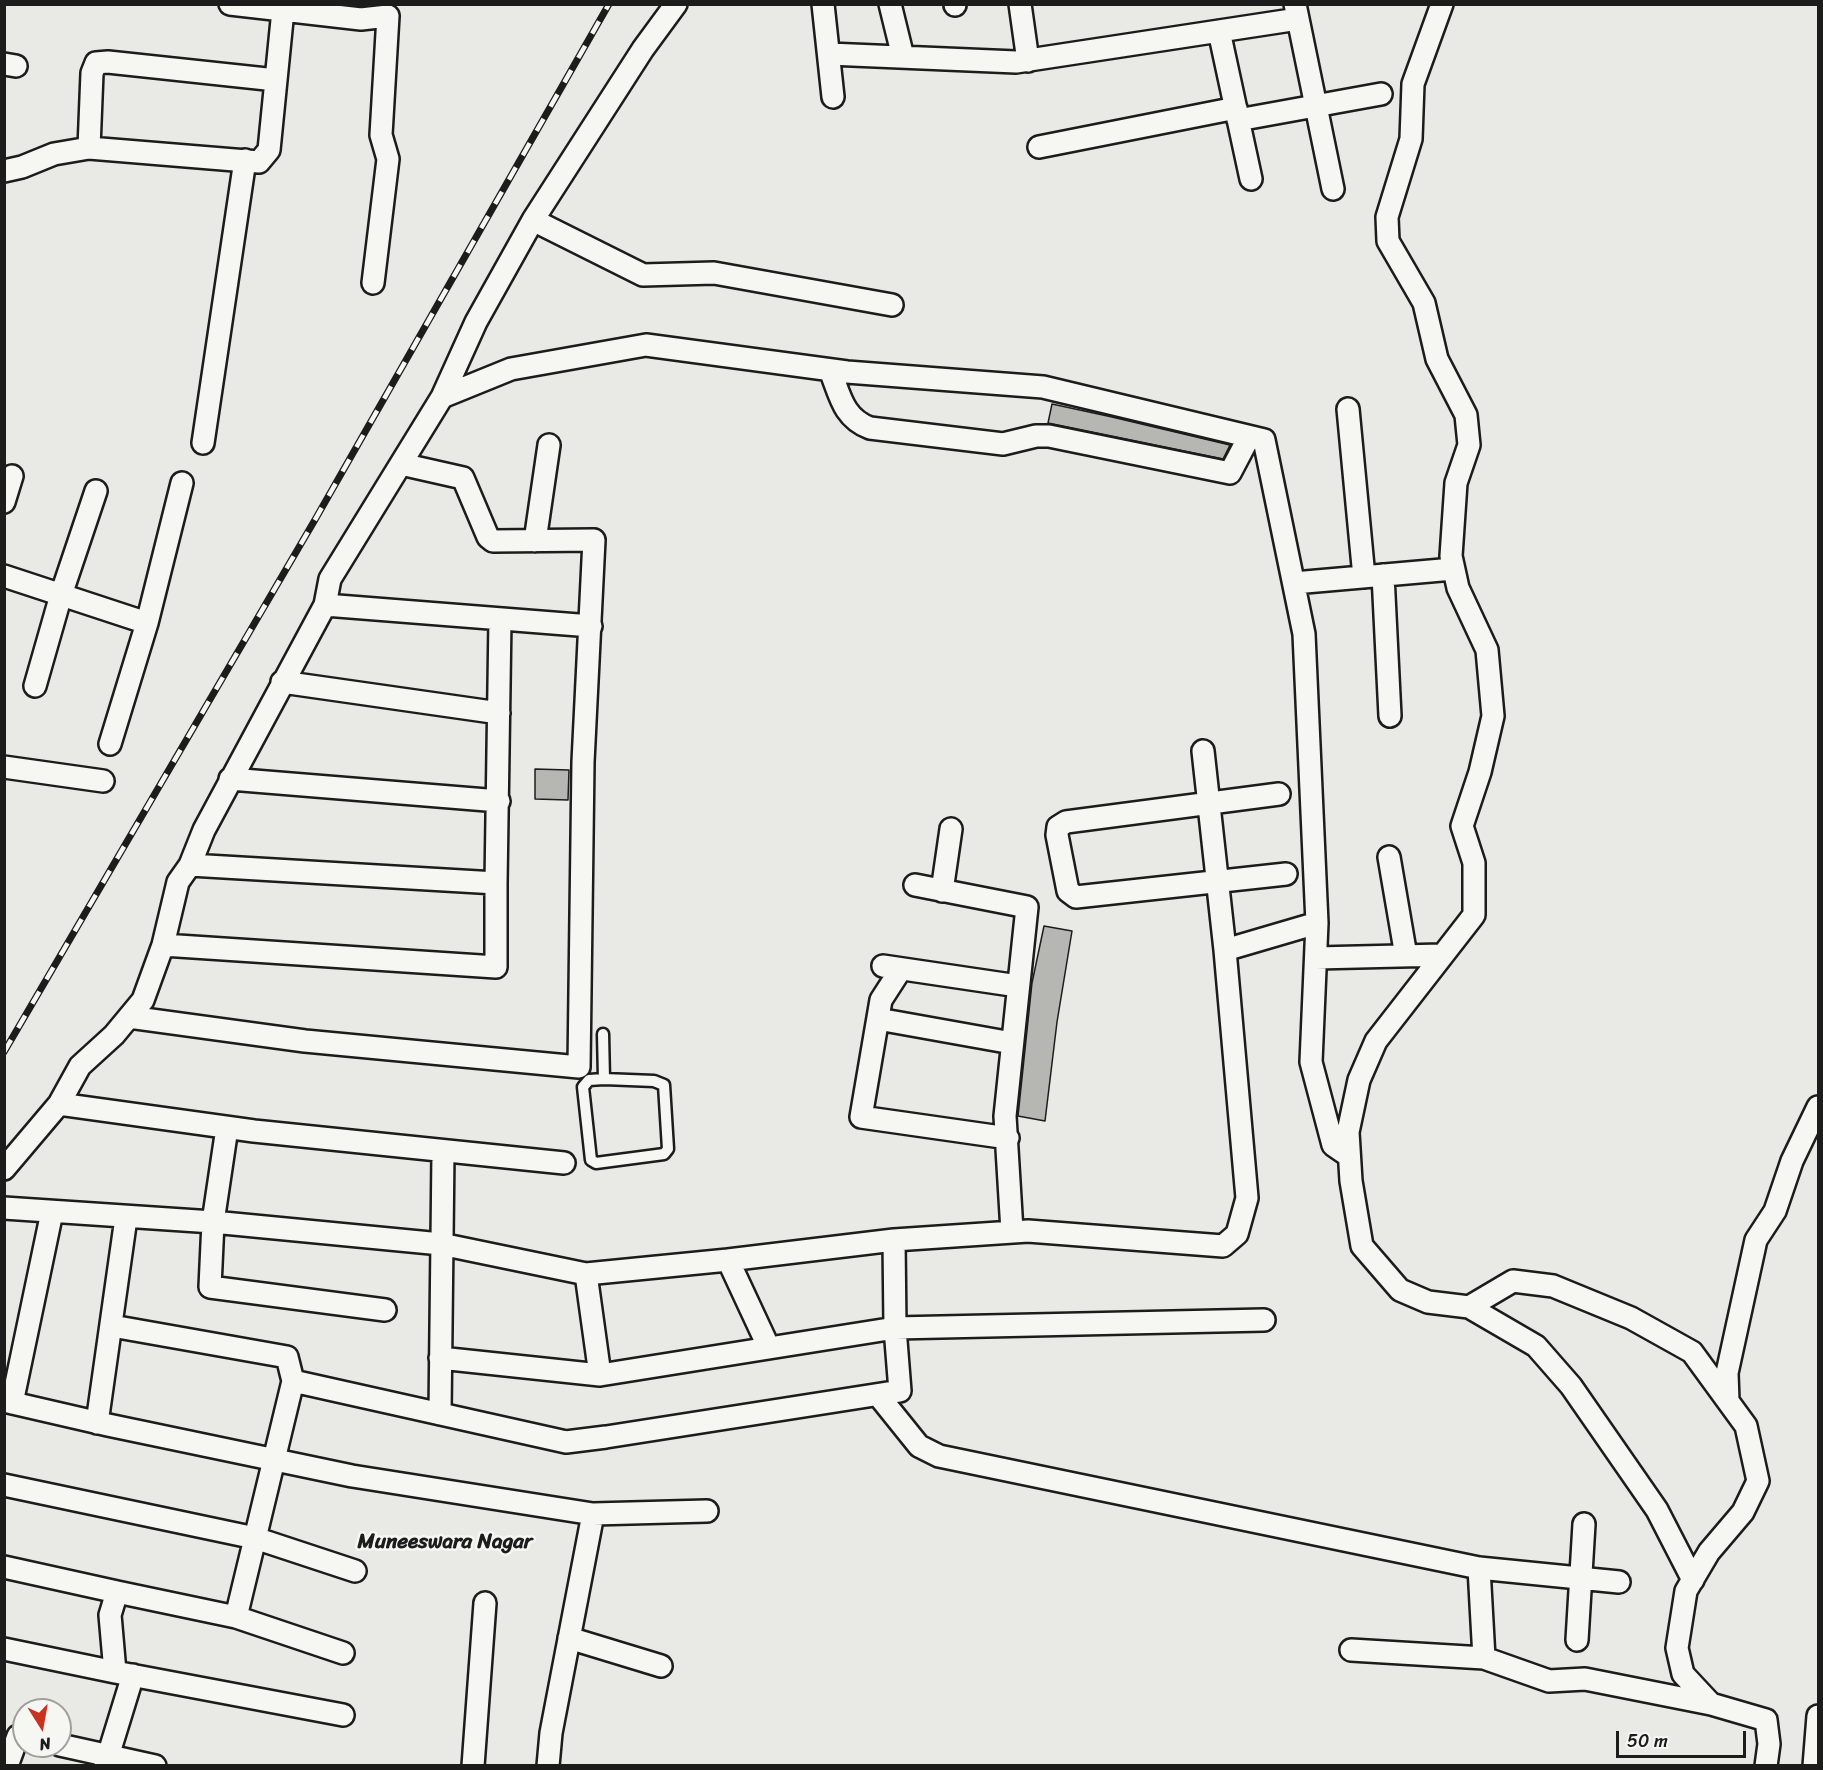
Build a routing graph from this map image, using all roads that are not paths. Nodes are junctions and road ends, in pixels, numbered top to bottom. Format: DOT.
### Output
graph roads {
  1 [pos="230,4"];
  2 [pos="676,4"];
  3 [pos="823,4"];
  4 [pos="890,4"];
  5 [pos="1020,4"];
  6 [pos="1442,4"];
  7 [pos="274,8"];
  8 [pos="362,12"];
  9 [pos="1296,12"];
  10 [pos="1219,31"];
  11 [pos="829,54"];
  12 [pos="903,57"];
  13 [pos="1028,61"];
  14 [pos="276,80"];
  15 [pos="1381,94"];
  16 [pos="833,97"];
  17 [pos="1316,106"];
  18 [pos="1237,114"];
  19 [pos="1039,147"];
  20 [pos="89,148"];
  21 [pos="245,160"];
  22 [pos="4,171"];
  23 [pos="1251,179"];
  24 [pos="1333,189"];
  25 [pos="533,220"];
  26 [pos="373,283"];
  27 [pos="892,305"];
  28 [pos="830,370"];
  29 [pos="442,397"];
  30 [pos="1348,409"];
  31 [pos="1249,437"];
  32 [pos="203,443"];
  33 [pos="549,445"];
  34 [pos="401,464"];
  35 [pos="12,476"];
  36 [pos="182,483"];
  37 [pos="96,491"];
  38 [pos="4,502"];
  39 [pos="535,541"];
  40 [pos="1453,568"];
  41 [pos="4,576"];
  42 [pos="1373,576"];
  43 [pos="1294,583"];
  44 [pos="60,595"];
  45 [pos="325,605"];
  46 [pos="500,619"];
  47 [pos="147,623"];
  48 [pos="591,626"];
  49 [pos="282,682"];
  50 [pos="35,686"];
  51 [pos="499,712"];
  52 [pos="1390,716"];
  53 [pos="110,744"];
  54 [pos="1203,751"];
  55 [pos="4,767"];
  56 [pos="230,780"];
  57 [pos="103,781"];
  58 [pos="1279,794"];
  59 [pos="499,801"];
  60 [pos="1209,803"];
  61 [pos="951,829"];
  62 [pos="1389,857"];
  63 [pos="190,865"];
  64 [pos="1286,874"];
  65 [pos="1217,882"];
  66 [pos="496,883"];
  67 [pos="915,885"];
  68 [pos="942,891"];
  69 [pos="1317,923"];
  70 [pos="163,945"];
  71 [pos="1225,950"];
  72 [pos="1442,955"];
  73 [pos="1406,956"];
  74 [pos="1317,958"];
  75 [pos="1018,986"];
  76 [pos="129,1017"];
  77 [pos="878,1019"];
  78 [pos="603,1034"];
  79 [pos="1012,1043"];
  80 [pos="579,1067"];
  81 [pos="603,1073"];
  82 [pos="59,1104"];
  83 [pos="1818,1107"];
  84 [pos="227,1128"];
  85 [pos="1008,1138"];
  86 [pos="442,1152"];
  87 [pos="1349,1156"];
  88 [pos="564,1163"];
  89 [pos="4,1169"];
  90 [pos="4,1208"];
  91 [pos="52,1212"];
  92 [pos="126,1218"];
  93 [pos="213,1222"];
  94 [pos="1012,1231"];
  95 [pos="894,1240"];
  96 [pos="441,1244"];
  97 [pos="728,1260"];
  98 [pos="586,1274"];
  99 [pos="1468,1307"];
  100 [pos="385,1310"];
  101 [pos="1264,1320"];
  102 [pos="112,1326"];
  103 [pos="895,1328"];
  104 [pos="770,1348"];
  105 [pos="440,1358"];
  106 [pos="600,1375"];
  107 [pos="292,1381"];
  108 [pos="878,1395"];
  109 [pos="1728,1401"];
  110 [pos="8,1402"];
  111 [pos="440,1414"];
  112 [pos="97,1423"];
  113 [pos="274,1460"];
  114 [pos="4,1485"];
  115 [pos="707,1511"];
  116 [pos="593,1514"];
  117 [pos="1584,1524"];
  118 [pos="255,1538"];
  119 [pos="4,1567"];
  120 [pos="1479,1568"];
  121 [pos="355,1571"];
  122 [pos="1581,1580"];
  123 [pos="1693,1580"];
  124 [pos="1619,1582"];
  125 [pos="117,1592"];
  126 [pos="484,1603"];
  127 [pos="236,1617"];
  128 [pos="569,1638"];
  129 [pos="1577,1640"];
  130 [pos="4,1649"];
  131 [pos="1351,1650"];
  132 [pos="343,1653"];
  133 [pos="1485,1658"];
  134 [pos="661,1666"];
  135 [pos="124,1673"];
  136 [pos="1711,1704"];
  137 [pos="343,1715"];
  138 [pos="1818,1716"];
  139 [pos="12,1748"];
  140 [pos="72,1749"];
  141 [pos="107,1760"];
  142 [pos="8,1766"];
  143 [pos="155,1766"];
  144 [pos="472,1766"];
  145 [pos="548,1766"];
  146 [pos="1766,1766"];
  147 [pos="1814,1766"];
  1 -- 7 [label="street"];
  2 -- 25 [label="street"];
  3 -- 11 [label="street"];
  4 -- 12 [label="street"];
  5 -- 13 [label="street"];
  6 -- 40 [label="street"];
  7 -- 8 [label="street"];
  7 -- 14 [label="street"];
  8 -- 26 [label="street"];
  9 -- 10 [label="street"];
  9 -- 17 [label="street"];
  10 -- 13 [label="street"];
  10 -- 18 [label="street"];
  11 -- 12 [label="street"];
  11 -- 16 [label="street"];
  12 -- 13 [label="street"];
  14 -- 20 [label="street"];
  14 -- 21 [label="street"];
  15 -- 17 [label="street"];
  17 -- 18 [label="street"];
  17 -- 24 [label="street"];
  18 -- 19 [label="street"];
  18 -- 23 [label="street"];
  20 -- 21 [label="street"];
  20 -- 22 [label="street"];
  21 -- 32 [label="street"];
  25 -- 27 [label="street"];
  25 -- 29 [label="street"];
  28 -- 29 [label="street"];
  28 -- 31 [label="street"];
  28 -- 31 [label="street"];
  29 -- 34 [label="street"];
  30 -- 42 [label="street"];
  31 -- 43 [label="street"];
  33 -- 39 [label="street"];
  34 -- 39 [label="street"];
  34 -- 45 [label="street"];
  35 -- 38 [label="street"];
  36 -- 47 [label="street"];
  37 -- 44 [label="street"];
  39 -- 48 [label="street"];
  40 -- 42 [label="street"];
  40 -- 72 [label="street"];
  41 -- 44 [label="street"];
  42 -- 43 [label="street"];
  42 -- 52 [label="street"];
  43 -- 69 [label="street"];
  44 -- 47 [label="street"];
  44 -- 50 [label="street"];
  45 -- 46 [label="street"];
  45 -- 49 [label="street"];
  46 -- 48 [label="street"];
  46 -- 51 [label="street"];
  47 -- 53 [label="street"];
  48 -- 80 [label="street"];
  49 -- 51 [label="street"];
  49 -- 56 [label="street"];
  51 -- 59 [label="street"];
  54 -- 60 [label="street"];
  55 -- 57 [label="street"];
  56 -- 59 [label="street"];
  56 -- 63 [label="street"];
  58 -- 60 [label="street"];
  59 -- 66 [label="street"];
  60 -- 65 [label="street"];
  60 -- 65 [label="street"];
  61 -- 68 [label="street"];
  62 -- 73 [label="street"];
  63 -- 66 [label="street"];
  63 -- 70 [label="street"];
  64 -- 65 [label="street"];
  65 -- 71 [label="street"];
  66 -- 70 [label="street"];
  67 -- 68 [label="street"];
  68 -- 75 [label="street"];
  69 -- 71 [label="street"];
  69 -- 74 [label="street"];
  70 -- 76 [label="street"];
  71 -- 94 [label="street"];
  72 -- 73 [label="street"];
  72 -- 87 [label="street"];
  73 -- 74 [label="street"];
  74 -- 87 [label="street"];
  75 -- 77 [label="street"];
  75 -- 79 [label="street"];
  76 -- 80 [label="street"];
  76 -- 82 [label="street"];
  77 -- 79 [label="street"];
  77 -- 85 [label="street"];
  78 -- 81 [label="lane"];
  79 -- 85 [label="street"];
  80 -- 81 [label="lane"];
  81 -- 81 [label="lane"];
  82 -- 84 [label="street"];
  82 -- 89 [label="street"];
  83 -- 109 [label="street"];
  84 -- 86 [label="street"];
  84 -- 93 [label="street"];
  85 -- 94 [label="street"];
  86 -- 88 [label="street"];
  86 -- 96 [label="street"];
  87 -- 99 [label="street"];
  90 -- 91 [label="street"];
  91 -- 92 [label="street"];
  91 -- 110 [label="street"];
  92 -- 93 [label="street"];
  92 -- 102 [label="street"];
  93 -- 96 [label="street"];
  93 -- 100 [label="street"];
  94 -- 95 [label="street"];
  95 -- 97 [label="street"];
  95 -- 103 [label="street"];
  96 -- 98 [label="street"];
  96 -- 105 [label="street"];
  97 -- 98 [label="street"];
  97 -- 104 [label="street"];
  98 -- 106 [label="street"];
  99 -- 109 [label="street"];
  99 -- 123 [label="street"];
  101 -- 103 [label="street"];
  102 -- 107 [label="street"];
  102 -- 112 [label="street"];
  103 -- 104 [label="street"];
  103 -- 108 [label="street"];
  104 -- 106 [label="street"];
  105 -- 106 [label="street"];
  105 -- 111 [label="street"];
  107 -- 111 [label="street"];
  107 -- 113 [label="street"];
  108 -- 111 [label="street"];
  108 -- 120 [label="street"];
  109 -- 123 [label="street"];
  110 -- 112 [label="street"];
  112 -- 113 [label="street"];
  113 -- 116 [label="street"];
  113 -- 118 [label="street"];
  114 -- 118 [label="street"];
  115 -- 116 [label="street"];
  116 -- 128 [label="street"];
  117 -- 122 [label="street"];
  118 -- 121 [label="street"];
  118 -- 127 [label="street"];
  119 -- 125 [label="street"];
  120 -- 122 [label="street"];
  120 -- 133 [label="street"];
  122 -- 124 [label="street"];
  122 -- 129 [label="street"];
  123 -- 136 [label="street"];
  125 -- 127 [label="street"];
  125 -- 135 [label="street"];
  126 -- 144 [label="street"];
  127 -- 132 [label="street"];
  128 -- 134 [label="street"];
  128 -- 145 [label="street"];
  130 -- 135 [label="street"];
  131 -- 133 [label="street"];
  133 -- 136 [label="street"];
  135 -- 137 [label="street"];
  135 -- 141 [label="street"];
  136 -- 146 [label="street"];
  138 -- 147 [label="street"];
  139 -- 142 [label="street"];
  140 -- 141 [label="street"];
  141 -- 143 [label="street"];
}
